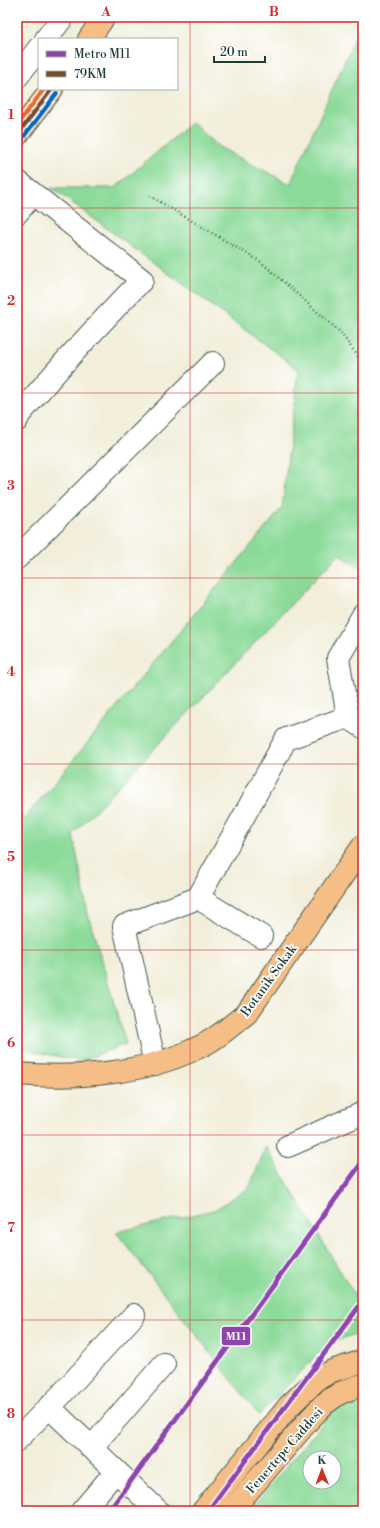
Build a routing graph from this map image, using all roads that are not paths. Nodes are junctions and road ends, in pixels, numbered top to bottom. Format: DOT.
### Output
graph roads {
  1 [pos="63,17"];
  2 [pos="104,17"];
  3 [pos="47,38"];
  4 [pos="90,38"];
  5 [pos="38,49"];
  6 [pos="17,77"];
  7 [pos="51,90"];
  8 [pos="21,123"];
  9 [pos="25,187"];
  10 [pos="17,213"];
  11 [pos="213,363"];
  12 [pos="17,420"];
  13 [pos="17,558"];
  14 [pos="363,615"];
  15 [pos="355,722"];
  16 [pos="363,846"];
  17 [pos="198,898"];
  18 [pos="261,936"];
  19 [pos="155,1064"];
  20 [pos="17,1074"];
  21 [pos="363,1113"];
  22 [pos="288,1146"];
  23 [pos="134,1315"];
  24 [pos="363,1361"];
  25 [pos="164,1364"];
  26 [pos="363,1385"];
  27 [pos="49,1408"];
  28 [pos="17,1440"];
  29 [pos="92,1448"];
  30 [pos="116,1471"];
  31 [pos="82,1511"];
  32 [pos="158,1511"];
  33 [pos="203,1511"];
  34 [pos="231,1511"];
  1 -- 3 [label="lane"];
  2 -- 4 [label="main road"];
  5 -- 6 [label="lane"];
  7 -- 8 [label="main road"];
  9 -- 10 [label="lane"];
  9 -- 12 [label="lane"];
  11 -- 13 [label="lane"];
  14 -- 15 [label="lane"];
  15 -- 17 [label="lane"];
  16 -- 19 [label="main road, Botanik Sokak"];
  17 -- 18 [label="lane"];
  17 -- 19 [label="lane"];
  19 -- 20 [label="main road, Botanik Sokak"];
  21 -- 22 [label="lane"];
  23 -- 27 [label="lane"];
  24 -- 33 [label="main road, Fenertepe Caddesi"];
  25 -- 29 [label="lane"];
  26 -- 34 [label="main road, Fenertepe Caddesi"];
  27 -- 28 [label="lane"];
  27 -- 29 [label="lane"];
  29 -- 30 [label="lane"];
  30 -- 31 [label="lane"];
  30 -- 32 [label="lane"];
}
